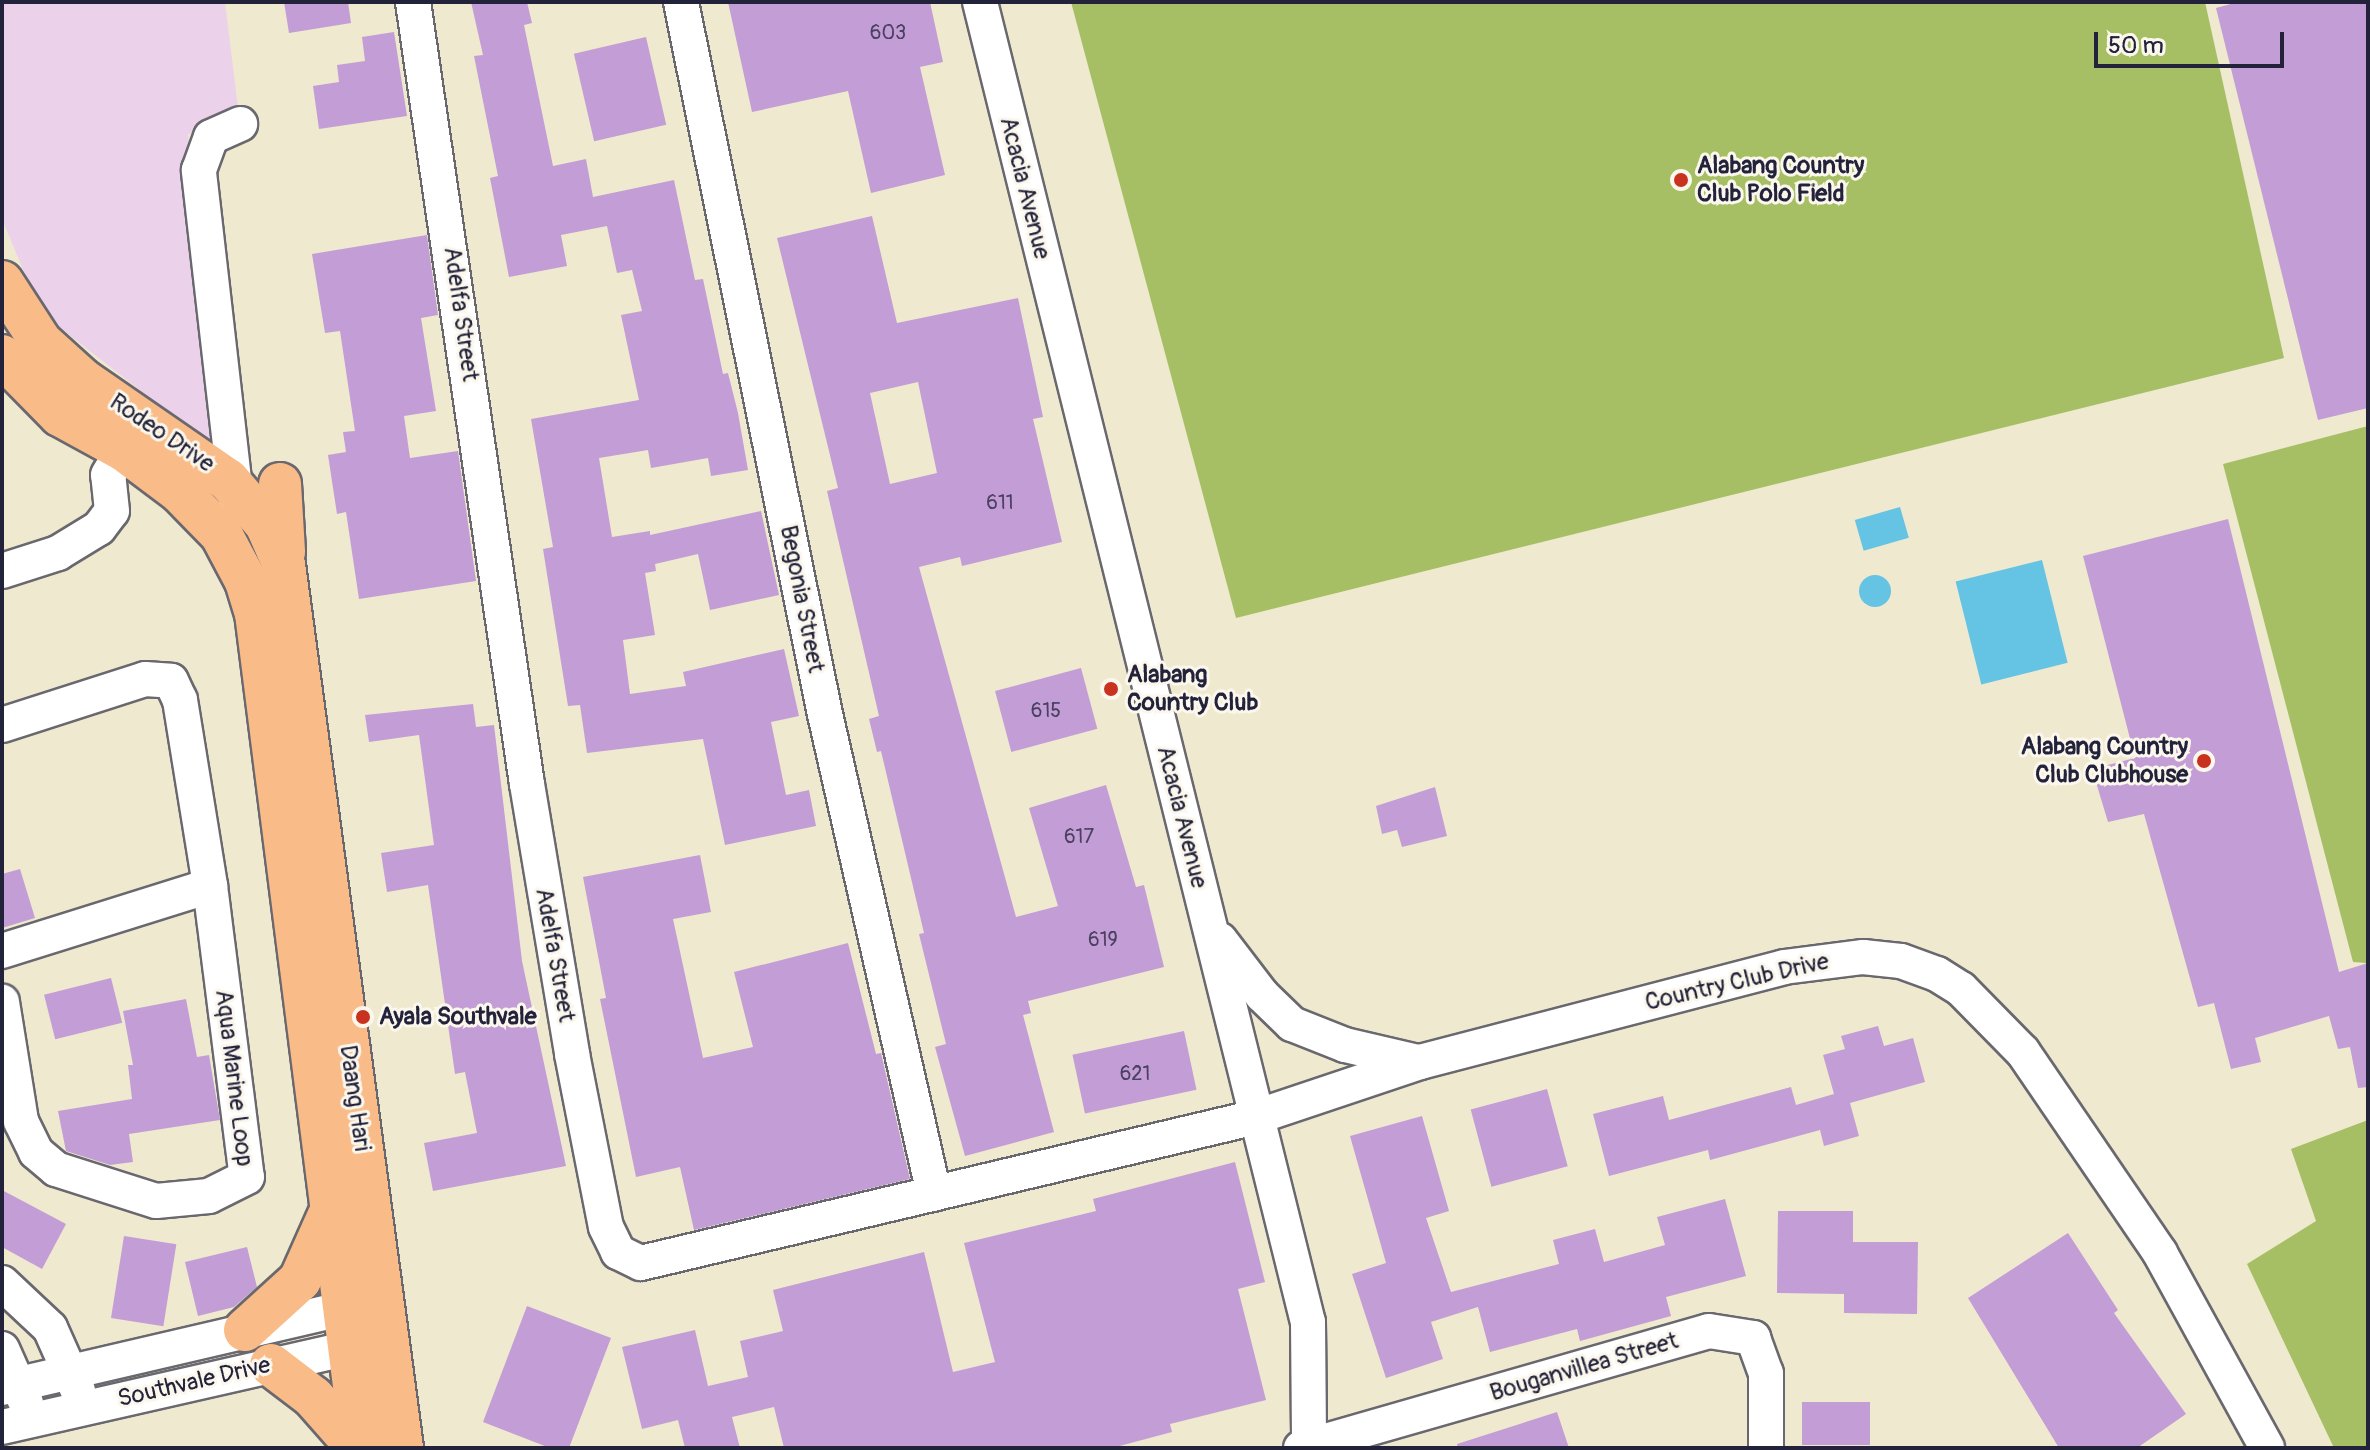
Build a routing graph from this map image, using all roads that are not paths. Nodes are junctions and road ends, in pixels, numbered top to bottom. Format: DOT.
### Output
graph roads {
  1 [pos="413,2"];
  2 [pos="681,2"];
  3 [pos="980,2"];
  4 [pos="240,124"];
  5 [pos="2,282"];
  6 [pos="2,356"];
  7 [pos="133,434"];
  8 [pos="280,484"];
  9 [pos="238,491"];
  10 [pos="266,524"];
  11 [pos="233,554"];
  12 [pos="2,571"];
  13 [pos="272,609"];
  14 [pos="2,725"];
  15 [pos="210,886"];
  16 [pos="1209,924"];
  17 [pos="2,951"];
  18 [pos="2,1002"];
  19 [pos="1420,1062"];
  20 [pos="1256,1117"];
  21 [pos="934,1194"];
  22 [pos="329,1212"];
  23 [pos="2,1283"];
  24 [pos="245,1330"];
  25 [pos="358,1332"];
  26 [pos="2,1349"];
  27 [pos="271,1365"];
  28 [pos="73,1371"];
  29 [pos="12,1385"];
  30 [pos="82,1408"];
  31 [pos="16,1424"];
  32 [pos="2255,1443"];
  33 [pos="1306,1447"];
  34 [pos="360,1448"];
  35 [pos="402,1448"];
  36 [pos="1766,1448"];
  1 -- 21 [label="street, Adelfa Street"];
  2 -- 21 [label="street, Begonia Street"];
  3 -- 16 [label="street, Acacia Avenue"];
  4 -- 9 [label="street"];
  5 -- 7 [label="main road, Rodeo Drive"];
  6 -- 7 [label="main road, Rodeo Drive"];
  7 -- 9 [label="main road, Rodeo Drive"];
  7 -- 11 [label="main road, Rodeo Drive"];
  7 -- 12 [label="street"];
  8 -- 13 [label="main road"];
  9 -- 10 [label="main road, Rodeo Drive"];
  9 -- 11 [label="street"];
  10 -- 11 [label="street"];
  10 -- 13 [label="main road, Rodeo Drive"];
  11 -- 13 [label="main road, Rodeo Drive"];
  13 -- 22 [label="main road, Daang Hari"];
  13 -- 25 [label="main road, Daang Hari"];
  14 -- 15 [label="street"];
  15 -- 17 [label="street"];
  15 -- 18 [label="street, Aqua Marine Loop"];
  16 -- 19 [label="street"];
  16 -- 20 [label="street, Acacia Avenue"];
  19 -- 20 [label="street, Country Club Drive"];
  19 -- 32 [label="street, Country Club Drive"];
  20 -- 21 [label="street, Adelfa Street"];
  20 -- 33 [label="street, Acacia Avenue"];
  22 -- 24 [label="main road"];
  22 -- 25 [label="main road, Daang Hari"];
  23 -- 28 [label="street"];
  24 -- 25 [label="street, Southvale Drive"];
  24 -- 28 [label="street, Southvale Drive"];
  25 -- 27 [label="street, Southvale Drive"];
  25 -- 34 [label="main road, Daang Hari"];
  25 -- 35 [label="main road, Daang Hari"];
  26 -- 29 [label="street"];
  27 -- 30 [label="street, Southvale Drive"];
  27 -- 34 [label="main road"];
  28 -- 29 [label="street, Southvale Drive"];
  28 -- 30 [label="street"];
  29 -- 31 [label="street"];
  30 -- 31 [label="street, Southvale Drive"];
  33 -- 36 [label="street, Bouganvillea Street"];
}
